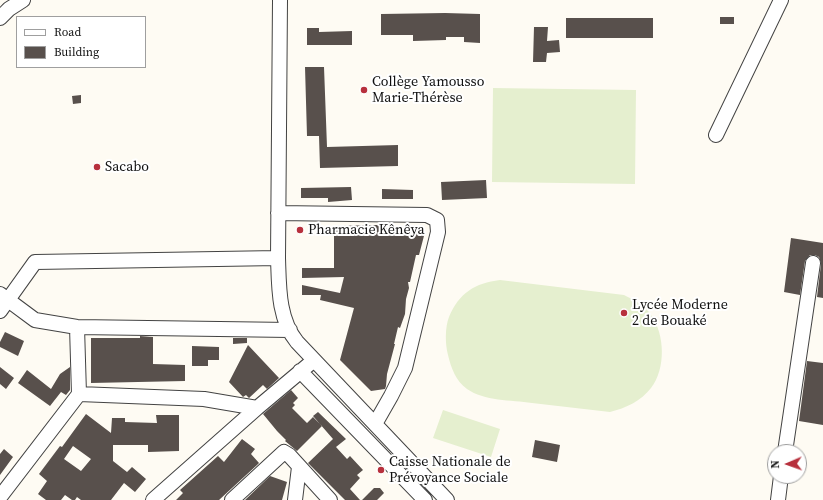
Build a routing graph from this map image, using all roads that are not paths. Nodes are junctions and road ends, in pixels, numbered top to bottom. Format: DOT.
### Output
graph roads {
  1 [pos="23,0"];
  2 [pos="280,0"];
  3 [pos="780,0"];
  4 [pos="0,18"];
  5 [pos="716,135"];
  6 [pos="278,213"];
  7 [pos="278,258"];
  8 [pos="813,263"];
  9 [pos="3,302"];
  10 [pos="77,327"];
  11 [pos="290,330"];
  12 [pos="313,361"];
  13 [pos="300,371"];
  14 [pos="79,394"];
  15 [pos="257,408"];
  16 [pos="375,424"];
  17 [pos="786,444"];
  18 [pos="299,467"];
  19 [pos="780,484"];
  20 [pos="0,497"];
  21 [pos="153,500"];
  22 [pos="232,500"];
  23 [pos="295,500"];
  24 [pos="330,500"];
  25 [pos="424,500"];
  26 [pos="447,500"];
  27 [pos="778,500"];
  1 -- 4 [label="street"];
  2 -- 6 [label="street"];
  3 -- 5 [label="street"];
  6 -- 7 [label="street"];
  6 -- 16 [label="street"];
  7 -- 9 [label="street"];
  7 -- 11 [label="street"];
  8 -- 17 [label="street"];
  9 -- 10 [label="street"];
  10 -- 11 [label="street"];
  10 -- 14 [label="street"];
  11 -- 12 [label="street"];
  12 -- 13 [label="street"];
  12 -- 16 [label="street"];
  13 -- 15 [label="street"];
  13 -- 25 [label="street"];
  14 -- 15 [label="street"];
  14 -- 20 [label="street"];
  15 -- 21 [label="street"];
  16 -- 26 [label="street"];
  18 -- 22 [label="street"];
  18 -- 23 [label="street"];
  18 -- 24 [label="street"];
  19 -- 27 [label="street"];
}
